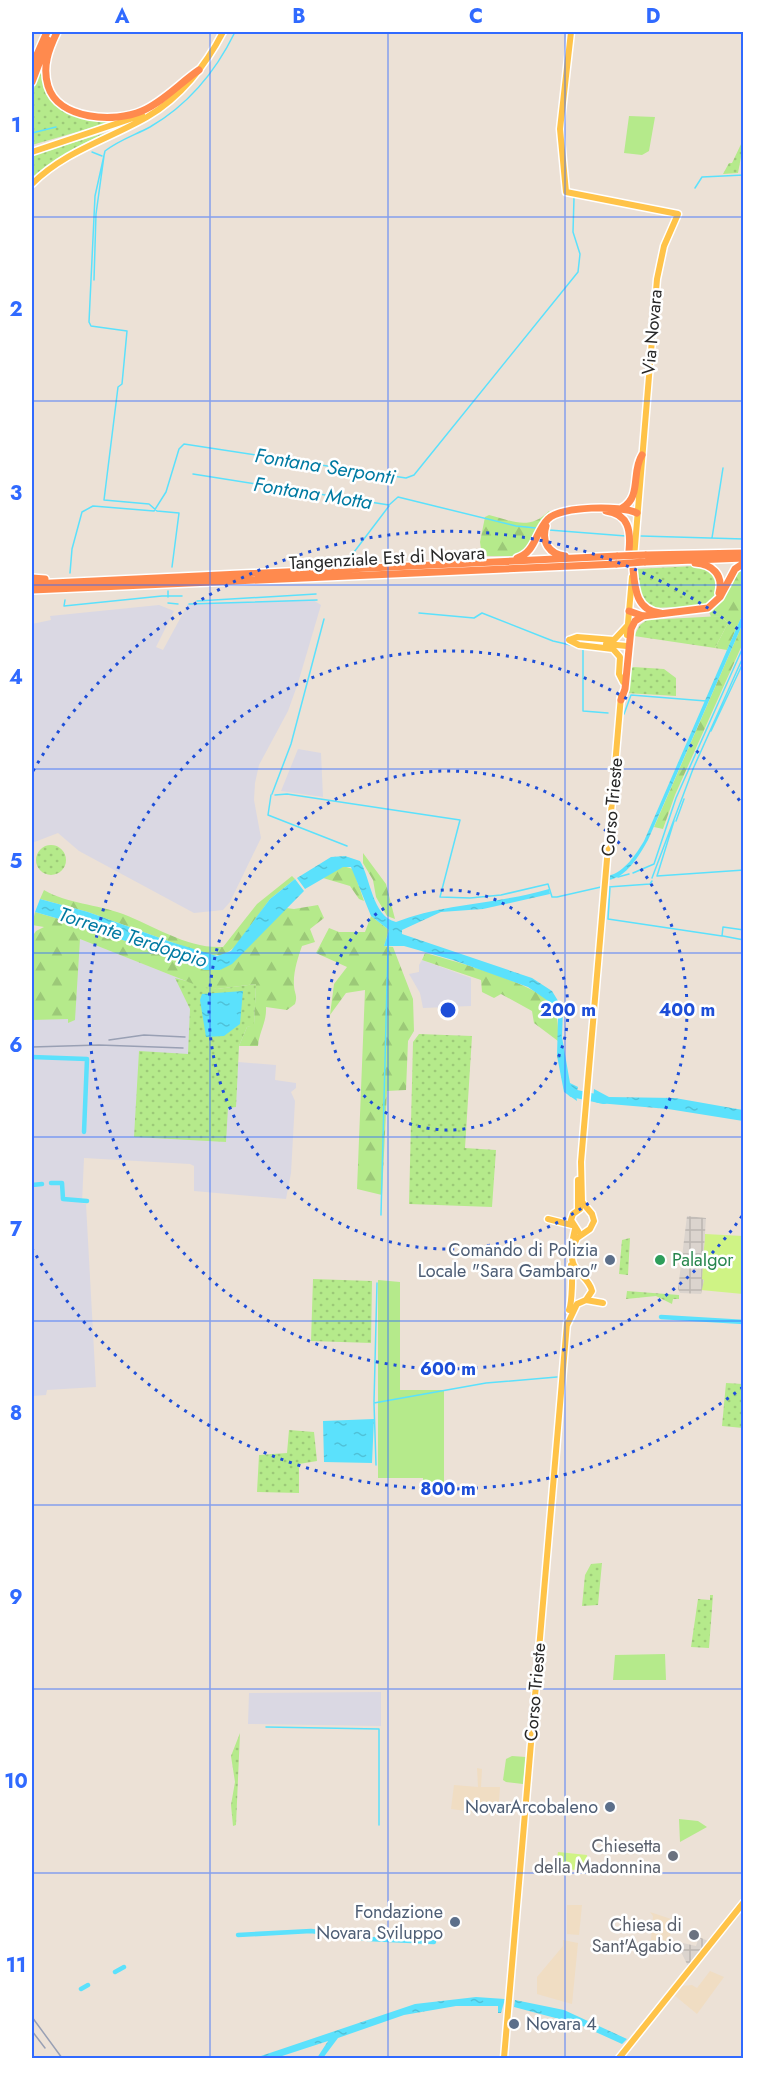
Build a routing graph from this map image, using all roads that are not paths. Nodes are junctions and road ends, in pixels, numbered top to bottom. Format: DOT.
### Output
graph roads {
  1 [pos="47,32"];
  2 [pos="55,32"];
  3 [pos="223,32"];
  4 [pos="571,32"];
  5 [pos="32,66"];
  6 [pos="199,70"];
  7 [pos="32,82"];
  8 [pos="32,152"];
  9 [pos="32,184"];
  10 [pos="642,454"];
  11 [pos="622,508"];
  12 [pos="603,510"];
  13 [pos="637,513"];
  14 [pos="549,518"];
  15 [pos="623,518"];
  16 [pos="629,551"];
  17 [pos="744,553"];
  18 [pos="601,556"];
  19 [pos="744,558"];
  20 [pos="645,559"];
  21 [pos="617,560"];
  22 [pos="487,562"];
  23 [pos="678,562"];
  24 [pos="744,563"];
  25 [pos="631,568"];
  26 [pos="32,578"];
  27 [pos="128,582"];
  28 [pos="32,584"];
  29 [pos="631,589"];
  30 [pos="32,590"];
  31 [pos="32,595"];
  32 [pos="716,602"];
  33 [pos="644,607"];
  34 [pos="629,611"];
  35 [pos="666,613"];
  36 [pos="643,616"];
  37 [pos="628,623"];
  38 [pos="569,640"];
  39 [pos="627,646"];
  40 [pos="623,682"];
  41 [pos="621,700"];
  42 [pos="581,1162"];
  43 [pos="578,1210"];
  44 [pos="588,1210"];
  45 [pos="572,1215"];
  46 [pos="573,1227"];
  47 [pos="584,1232"];
  48 [pos="583,1280"];
  49 [pos="572,1284"];
  50 [pos="592,1291"];
  51 [pos="571,1297"];
  52 [pos="583,1301"];
  53 [pos="567,1325"];
  54 [pos="744,1902"];
  55 [pos="504,2058"];
  56 [pos="619,2058"];
  1 -- 5 [label="highway"];
  2 -- 6 [label="highway"];
  2 -- 7 [label="highway"];
  3 -- 6 [label="main road"];
  4 -- 10 [label="main road, Via Novara"];
  6 -- 8 [label="main road"];
  6 -- 9 [label="main road"];
  10 -- 11 [label="highway"];
  10 -- 13 [label="main road"];
  11 -- 12 [label="highway"];
  11 -- 13 [label="highway"];
  12 -- 14 [label="highway"];
  12 -- 15 [label="highway"];
  13 -- 15 [label="highway"];
  13 -- 25 [label="main road"];
  14 -- 18 [label="highway"];
  14 -- 22 [label="highway"];
  15 -- 16 [label="highway"];
  17 -- 20 [label="highway, Tangenziale Est di Novara"];
  18 -- 21 [label="highway, Tangenziale Est di Novara"];
  18 -- 22 [label="highway, Tangenziale Est di Novara"];
  19 -- 23 [label="highway, Tangenziale Est di Novara"];
  20 -- 21 [label="highway, Tangenziale Est di Novara, bridge"];
  20 -- 23 [label="highway, Tangenziale Est di Novara"];
  21 -- 27 [label="highway, Tangenziale Est di Novara"];
  22 -- 27 [label="highway, Tangenziale Est di Novara"];
  23 -- 32 [label="highway"];
  24 -- 32 [label="highway"];
  25 -- 29 [label="highway"];
  25 -- 33 [label="highway"];
  26 -- 27 [label="highway"];
  27 -- 28 [label="highway, Tangenziale Est di Novara"];
  27 -- 30 [label="highway, Tangenziale Est di Novara"];
  27 -- 31 [label="highway"];
  29 -- 34 [label="main road, Corso Trieste"];
  32 -- 35 [label="highway"];
  33 -- 34 [label="highway"];
  33 -- 35 [label="highway"];
  34 -- 36 [label="highway"];
  34 -- 37 [label="main road, Corso Trieste"];
  35 -- 36 [label="highway"];
  36 -- 41 [label="highway"];
  37 -- 38 [label="main road"];
  37 -- 39 [label="main road, Corso Trieste"];
  38 -- 39 [label="main road"];
  38 -- 40 [label="main road"];
  39 -- 40 [label="main road, Corso Trieste"];
  40 -- 41 [label="main road, Corso Trieste"];
  41 -- 42 [label="main road, Corso Trieste"];
  42 -- 43 [label="main road, Corso Trieste"];
  42 -- 44 [label="main road, Corso Trieste"];
  43 -- 44 [label="main road"];
  43 -- 45 [label="main road"];
  44 -- 47 [label="main road"];
  45 -- 46 [label="main road"];
  45 -- 46 [label="main road"];
  46 -- 47 [label="main road"];
  46 -- 49 [label="main road"];
  47 -- 48 [label="main road"];
  48 -- 49 [label="main road"];
  48 -- 50 [label="main road"];
  49 -- 51 [label="main road"];
  50 -- 52 [label="main road"];
  50 -- 52 [label="main road"];
  51 -- 52 [label="main road"];
  51 -- 53 [label="main road, Corso Trieste"];
  52 -- 53 [label="main road, Corso Trieste"];
  53 -- 55 [label="main road, Corso Trieste"];
  54 -- 56 [label="main road"];
}
